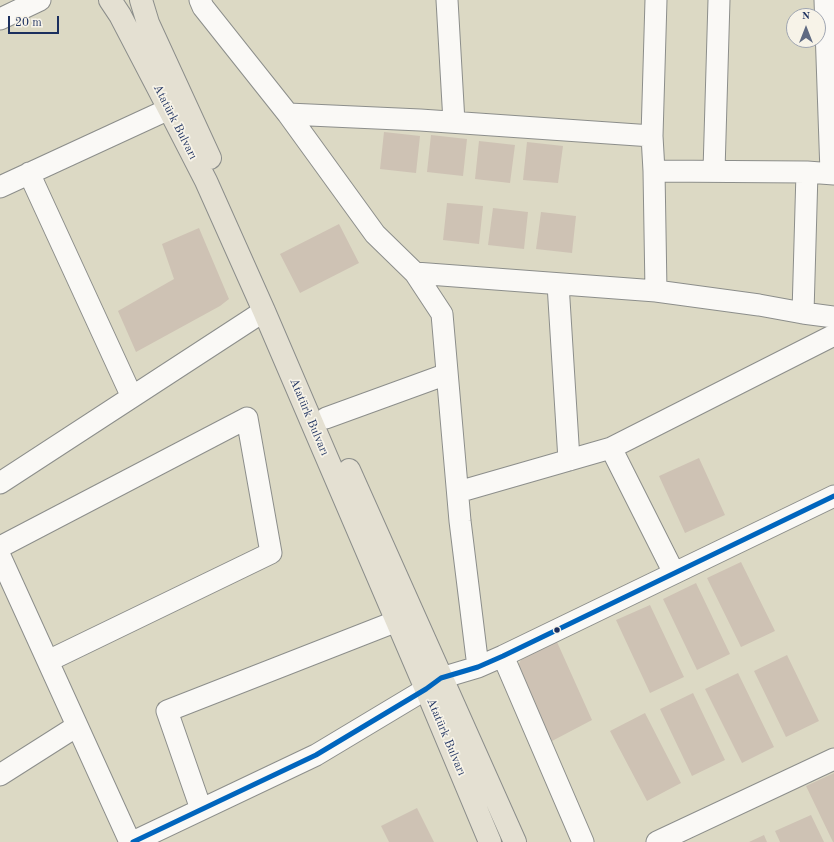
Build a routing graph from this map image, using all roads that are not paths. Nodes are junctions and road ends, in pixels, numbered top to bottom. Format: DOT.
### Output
graph roads {
  1 [pos="40,0"];
  2 [pos="110,0"];
  3 [pos="141,0"];
  4 [pos="200,0"];
  5 [pos="446,0"];
  6 [pos="656,0"];
  7 [pos="720,0"];
  8 [pos="826,0"];
  9 [pos="0,19"];
  10 [pos="169,109"];
  11 [pos="288,114"];
  12 [pos="454,122"];
  13 [pos="652,136"];
  14 [pos="654,171"];
  15 [pos="714,171"];
  16 [pos="807,172"];
  17 [pos="29,173"];
  18 [pos="832,173"];
  19 [pos="0,187"];
  20 [pos="416,273"];
  21 [pos="558,284"];
  22 [pos="656,291"];
  23 [pos="264,311"];
  24 [pos="803,313"];
  25 [pos="834,317"];
  26 [pos="834,335"];
  27 [pos="447,374"];
  28 [pos="132,397"];
  29 [pos="326,418"];
  30 [pos="610,448"];
  31 [pos="569,460"];
  32 [pos="2,477"];
  33 [pos="458,492"];
  34 [pos="834,496"];
  35 [pos="0,547"];
  36 [pos="0,556"];
  37 [pos="674,573"];
  38 [pos="7,590"];
  39 [pos="397,621"];
  40 [pos="503,656"];
  41 [pos="48,662"];
  42 [pos="478,667"];
  43 [pos="433,683"];
  44 [pos="77,726"];
  45 [pos="834,759"];
  46 [pos="0,775"];
  47 [pos="201,809"];
  48 [pos="131,842"];
  49 [pos="490,842"];
  50 [pos="514,842"];
  51 [pos="583,842"];
  52 [pos="657,842"];
  1 -- 9 [label="street"];
  2 -- 10 [label="main road, Atatürk Bulvarı"];
  3 -- 29 [label="main road, Atatürk Bulvarı"];
  4 -- 11 [label="street"];
  5 -- 12 [label="street"];
  6 -- 13 [label="street"];
  7 -- 15 [label="street"];
  8 -- 18 [label="street"];
  10 -- 17 [label="street"];
  10 -- 23 [label="main road, Atatürk Bulvarı"];
  11 -- 12 [label="street"];
  11 -- 20 [label="street"];
  12 -- 13 [label="street"];
  13 -- 14 [label="street"];
  14 -- 15 [label="street"];
  14 -- 22 [label="street"];
  15 -- 16 [label="street"];
  16 -- 18 [label="street"];
  16 -- 24 [label="street"];
  17 -- 19 [label="street"];
  17 -- 28 [label="street"];
  20 -- 21 [label="street"];
  20 -- 27 [label="street"];
  21 -- 22 [label="street"];
  21 -- 31 [label="street"];
  22 -- 24 [label="street"];
  23 -- 28 [label="street"];
  23 -- 39 [label="main road, Atatürk Bulvarı"];
  24 -- 25 [label="street"];
  26 -- 30 [label="street"];
  27 -- 29 [label="street"];
  27 -- 33 [label="street"];
  28 -- 32 [label="street"];
  29 -- 43 [label="main road, Atatürk Bulvarı"];
  30 -- 31 [label="street"];
  30 -- 37 [label="street"];
  31 -- 33 [label="street"];
  33 -- 42 [label="street"];
  34 -- 37 [label="street"];
  35 -- 41 [label="street"];
  36 -- 38 [label="street"];
  37 -- 40 [label="street"];
  38 -- 41 [label="street"];
  39 -- 43 [label="main road, Atatürk Bulvarı"];
  39 -- 47 [label="street"];
  40 -- 42 [label="street"];
  40 -- 51 [label="street"];
  41 -- 44 [label="street"];
  42 -- 43 [label="street"];
  43 -- 47 [label="street"];
  43 -- 49 [label="main road, Atatürk Bulvarı"];
  43 -- 50 [label="main road, Atatürk Bulvarı"];
  44 -- 46 [label="street"];
  44 -- 48 [label="street"];
  45 -- 52 [label="street"];
  47 -- 48 [label="street"];
}
